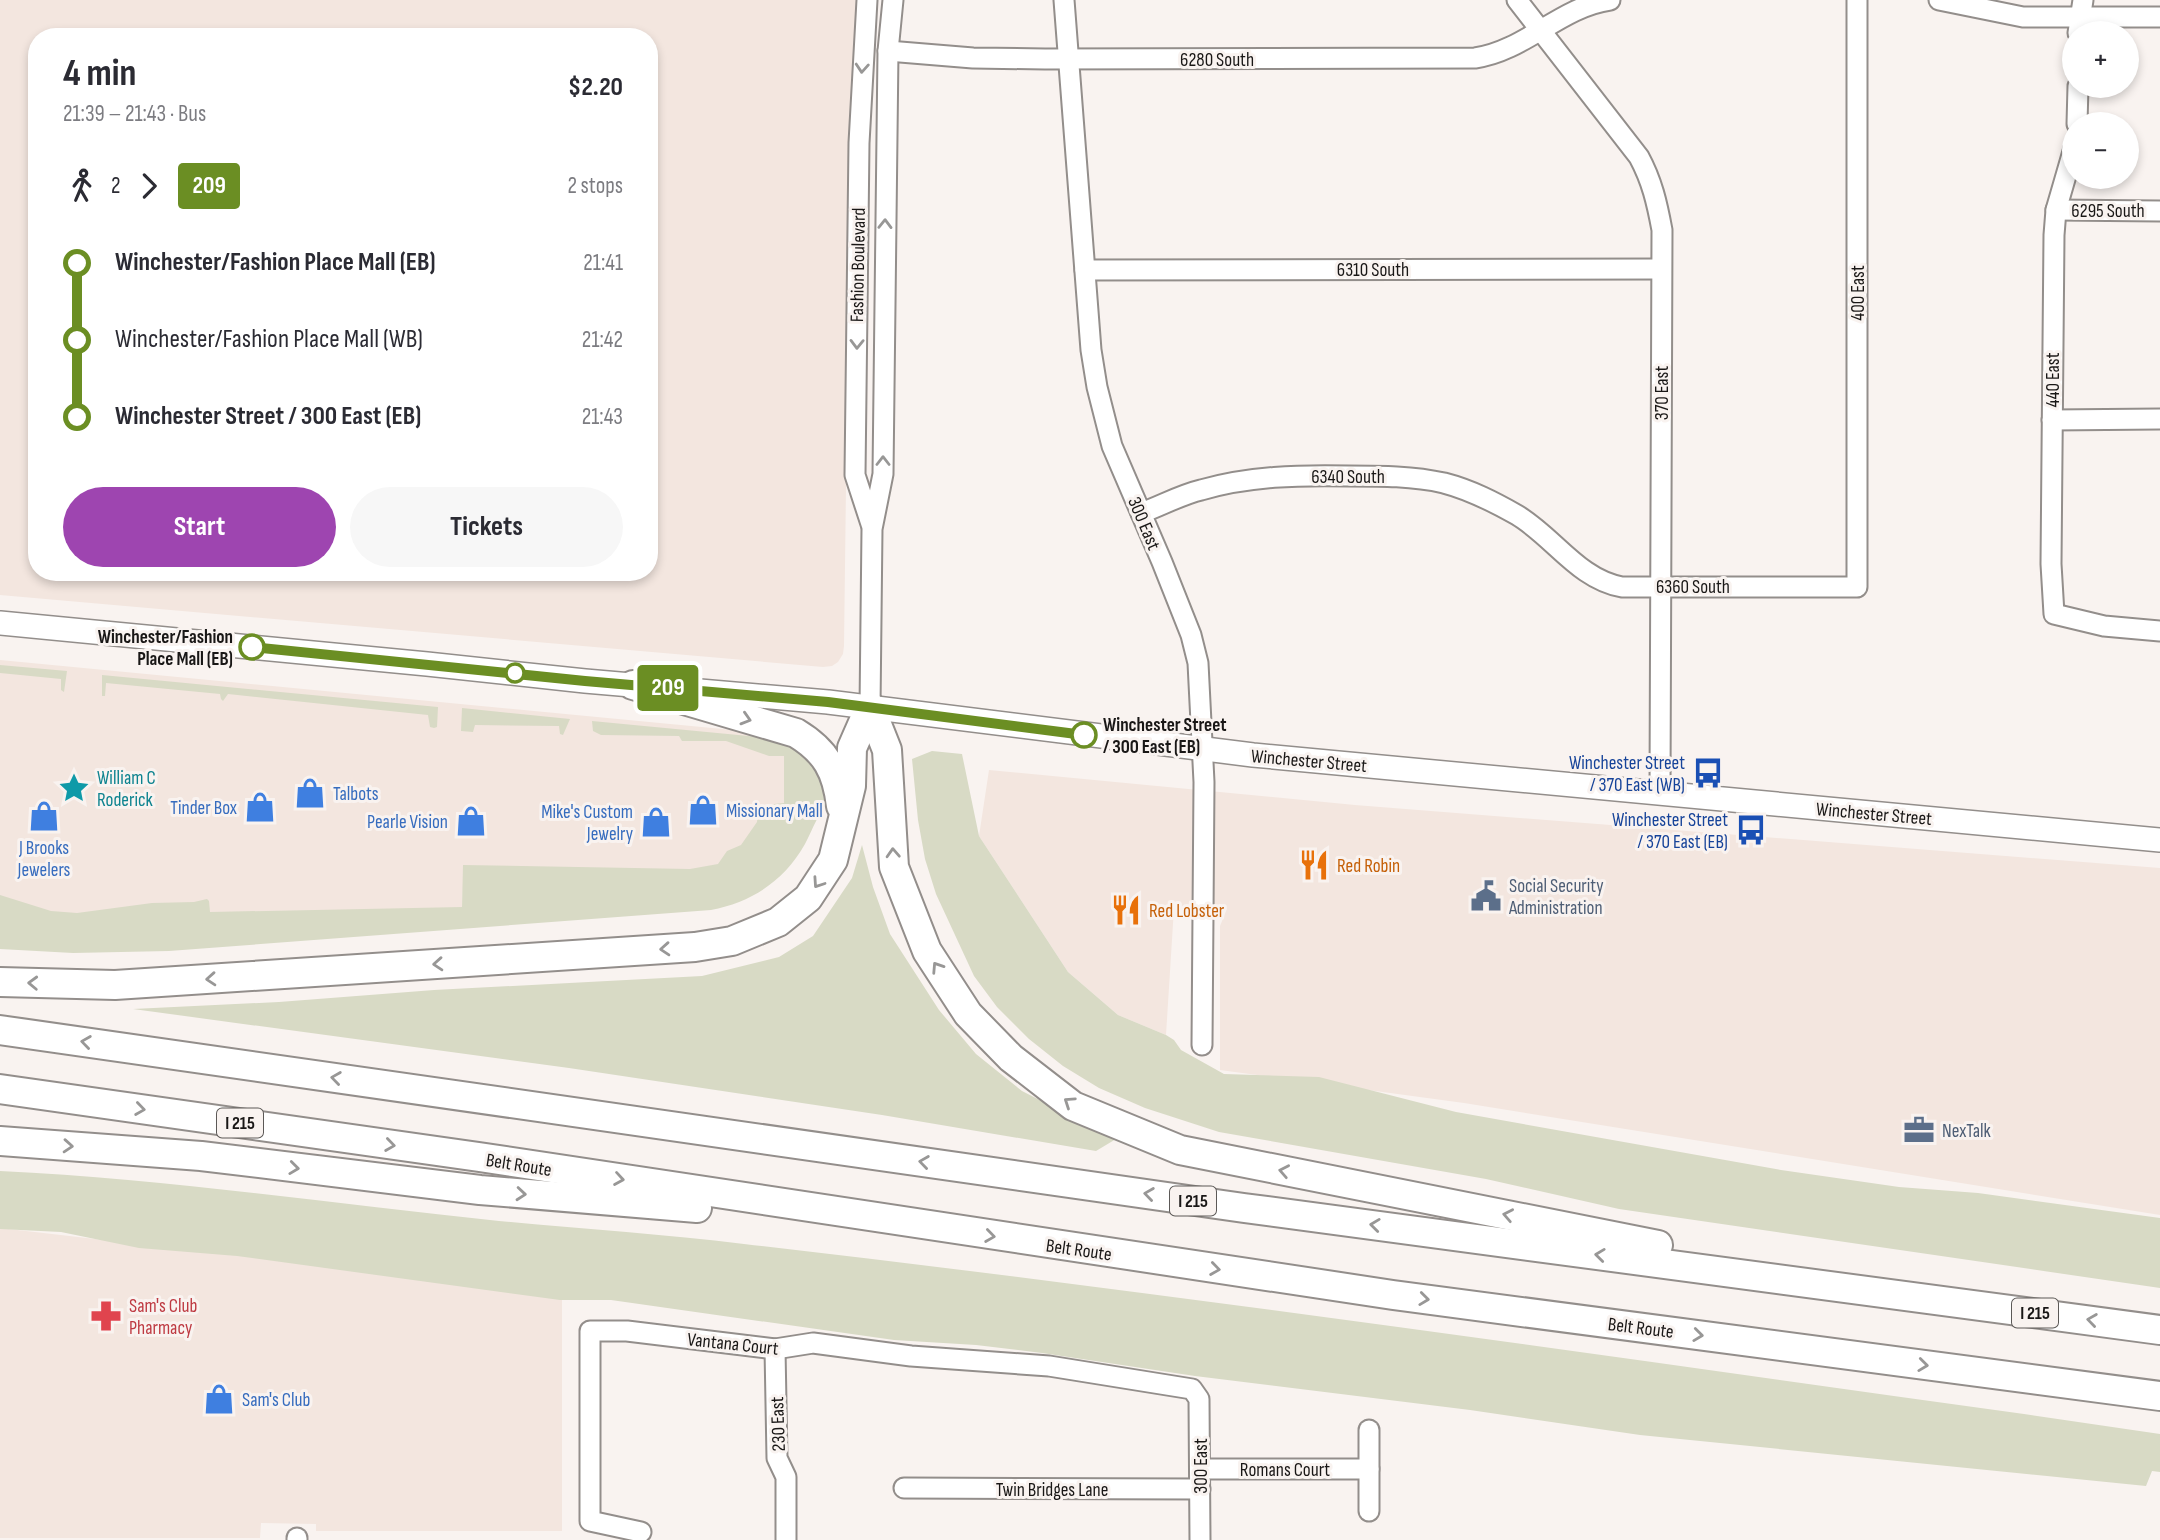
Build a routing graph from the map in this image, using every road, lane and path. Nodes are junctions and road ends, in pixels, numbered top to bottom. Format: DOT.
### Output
graph roads {
  1 [pos="867,0"];
  2 [pos="893,0"];
  3 [pos="1064,0"];
  4 [pos="1517,0"];
  5 [pos="1610,0"];
  6 [pos="1857,0"];
  7 [pos="1939,0"];
  8 [pos="2080,17"];
  9 [pos="2160,17"];
  10 [pos="1540,31"];
  11 [pos="888,51"];
  12 [pos="1068,59"];
  13 [pos="2062,189"];
  14 [pos="2056,210"];
  15 [pos="2160,211"];
  16 [pos="1661,269"];
  17 [pos="1085,270"];
  18 [pos="2160,419"];
  19 [pos="2052,420"];
  20 [pos="1141,513"];
  21 [pos="872,528"];
  22 [pos="1547,537"];
  23 [pos="1662,586"];
  24 [pos="1857,587"];
  25 [pos="0,623"];
  26 [pos="2160,631"];
  27 [pos="633,685"];
  28 [pos="870,707"];
  29 [pos="1202,750"];
  30 [pos="1660,792"];
  31 [pos="843,821"];
  32 [pos="2160,840"];
  33 [pos="0,982"];
  34 [pos="0,1030"];
  35 [pos="1202,1045"];
  36 [pos="0,1089"];
  37 [pos="0,1141"];
  38 [pos="941,1228"];
  39 [pos="1911,1296"];
  40 [pos="2160,1330"];
  41 [pos="775,1349"];
  42 [pos="1196,1393"];
  43 [pos="2160,1395"];
  44 [pos="1369,1430"];
  45 [pos="1200,1469"];
  46 [pos="1369,1469"];
  47 [pos="904,1488"];
  48 [pos="1200,1489"];
  49 [pos="1369,1511"];
  50 [pos="640,1532"];
  51 [pos="786,1540"];
  52 [pos="1200,1540"];
  1 -- 21 [label="street, Fashion Boulevard, one-way"];
  2 -- 11 [label="street, Fashion Boulevard"];
  3 -- 12 [label="street, 300 East"];
  4 -- 10 [label="street, 370 East"];
  5 -- 10 [label="street, 6280 South"];
  6 -- 24 [label="street, 400 East"];
  7 -- 8 [label="street"];
  8 -- 9 [label="street"];
  10 -- 12 [label="street, 6280 South"];
  10 -- 16 [label="street, 370 East"];
  11 -- 12 [label="street, 6280 South"];
  21 -- 11 [label="street, Fashion Boulevard, one-way"];
  12 -- 17 [label="street, 300 East"];
  13 -- 14 [label="street, 440 East"];
  14 -- 15 [label="street, 6295 South"];
  14 -- 19 [label="street, 440 East"];
  16 -- 17 [label="street, 6310 South"];
  16 -- 23 [label="street, 370 East"];
  17 -- 20 [label="street, 300 East"];
  18 -- 19 [label="street"];
  19 -- 26 [label="street, 440 East"];
  20 -- 22 [label="street, 6340 South"];
  20 -- 29 [label="street, 300 East"];
  21 -- 28 [label="street, Fashion Boulevard"];
  22 -- 23 [label="street, 6360 South"];
  23 -- 24 [label="street, 6360 South"];
  23 -- 30 [label="street, 370 East"];
  25 -- 27 [label="main road, Winchester Street"];
  27 -- 28 [label="main road, Winchester Street"];
  27 -- 31 [label="highway, one-way"];
  28 -- 29 [label="main road, Winchester Street"];
  28 -- 31 [label="highway"];
  39 -- 28 [label="highway, one-way"];
  29 -- 30 [label="main road, Winchester Street"];
  29 -- 35 [label="street, 300 East"];
  30 -- 32 [label="main road, Winchester Street"];
  31 -- 33 [label="highway, one-way"];
  39 -- 34 [label="highway, I 215, one-way"];
  36 -- 38 [label="highway, Belt Route / I 215, one-way"];
  37 -- 38 [label="highway, one-way"];
  38 -- 43 [label="highway, Belt Route / I 215, one-way"];
  40 -- 39 [label="highway, I 215, one-way"];
  41 -- 42 [label="street, Vantana Court"];
  41 -- 50 [label="street, Vantana Court"];
  41 -- 51 [label="street, 230 East"];
  42 -- 45 [label="street, 300 East"];
  44 -- 46 [label="street"];
  45 -- 46 [label="street, Romans Court"];
  45 -- 48 [label="street, 300 East"];
  46 -- 49 [label="street"];
  47 -- 48 [label="street, Twin Bridges Lane"];
  48 -- 52 [label="street, 300 East"];
}
